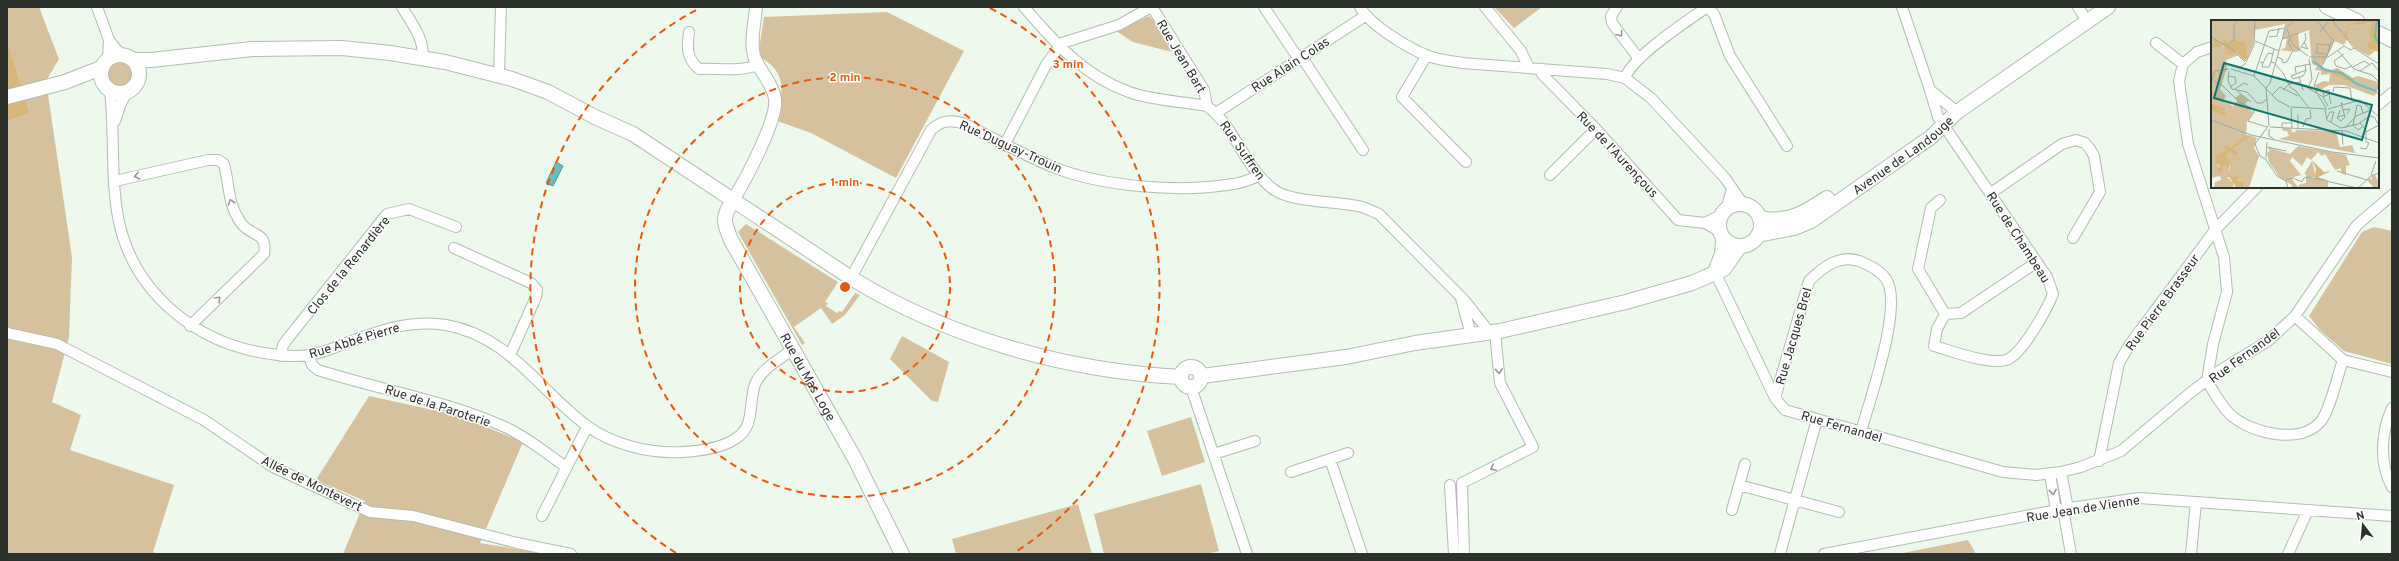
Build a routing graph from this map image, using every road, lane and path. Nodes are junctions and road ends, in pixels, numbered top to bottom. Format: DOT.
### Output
graph roads {
  1 [pos="97,7"];
  2 [pos="402,7"];
  3 [pos="501,7"];
  4 [pos="756,7"];
  5 [pos="1024,7"];
  6 [pos="1152,7"];
  7 [pos="1264,7"];
  8 [pos="1485,7"];
  9 [pos="1617,7"];
  10 [pos="1707,7"];
  11 [pos="1902,7"];
  12 [pos="2078,7"];
  13 [pos="2108,7"];
  14 [pos="2327,7"];
  15 [pos="1363,11"];
  16 [pos="2354,20"];
  17 [pos="2087,22"];
  18 [pos="690,32"];
  19 [pos="2379,34"];
  20 [pos="2392,40"];
  21 [pos="2156,43"];
  22 [pos="1058,47"];
  23 [pos="2211,47"];
  24 [pos="1427,55"];
  25 [pos="1299,57"];
  26 [pos="176,58"];
  27 [pos="422,59"];
  28 [pos="1639,59"];
  29 [pos="116,60"];
  30 [pos="2183,64"];
  31 [pos="758,65"];
  32 [pos="1529,68"];
  33 [pos="1540,69"];
  34 [pos="499,74"];
  35 [pos="139,75"];
  36 [pos="1624,78"];
  37 [pos="72,79"];
  38 [pos="107,88"];
  39 [pos="1930,90"];
  40 [pos="128,91"];
  41 [pos="2392,93"];
  42 [pos="7,97"];
  43 [pos="2379,104"];
  44 [pos="1207,106"];
  45 [pos="1957,112"];
  46 [pos="1216,113"];
  47 [pos="1943,124"];
  48 [pos="112,129"];
  49 [pos="1596,129"];
  50 [pos="1005,144"];
  51 [pos="1787,146"];
  52 [pos="1363,150"];
  53 [pos="1466,162"];
  54 [pos="1550,175"];
  55 [pos="1259,176"];
  56 [pos="114,181"];
  57 [pos="2256,188"];
  58 [pos="1732,189"];
  59 [pos="1991,193"];
  60 [pos="2392,195"];
  61 [pos="733,200"];
  62 [pos="1940,200"];
  63 [pos="1743,204"];
  64 [pos="1724,211"];
  65 [pos="1760,218"];
  66 [pos="1705,222"];
  67 [pos="456,227"];
  68 [pos="2217,228"];
  69 [pos="1721,235"];
  70 [pos="1758,235"];
  71 [pos="2074,238"];
  72 [pos="1740,246"];
  73 [pos="454,248"];
  74 [pos="2037,262"];
  75 [pos="1715,272"];
  76 [pos="851,278"];
  77 [pos="1459,295"];
  78 [pos="1945,314"];
  79 [pos="2295,316"];
  80 [pos="190,326"];
  81 [pos="1493,332"];
  82 [pos="7,334"];
  83 [pos="1471,335"];
  84 [pos="792,350"];
  85 [pos="309,355"];
  86 [pos="510,355"];
  87 [pos="281,356"];
  88 [pos="2343,360"];
  89 [pos="2392,372"];
  90 [pos="2207,381"];
  91 [pos="1186,382"];
  92 [pos="1775,398"];
  93 [pos="2392,408"];
  94 [pos="1817,419"];
  95 [pos="587,426"];
  96 [pos="1861,432"];
  97 [pos="1255,441"];
  98 [pos="1348,453"];
  99 [pos="1214,454"];
  100 [pos="1330,459"];
  101 [pos="2099,461"];
  102 [pos="1745,464"];
  103 [pos="566,467"];
  104 [pos="1291,472"];
  105 [pos="2056,473"];
  106 [pos="1450,485"];
  107 [pos="1739,485"];
  108 [pos="2392,487"];
  109 [pos="1795,500"];
  110 [pos="2196,502"];
  111 [pos="1732,510"];
  112 [pos="2062,510"];
  113 [pos="2308,510"];
  114 [pos="1839,512"];
  115 [pos="542,516"];
  116 [pos="2392,516"];
  117 [pos="571,554"];
  118 [pos="902,554"];
  119 [pos="1247,554"];
  120 [pos="1362,554"];
  121 [pos="1454,554"];
  122 [pos="1464,554"];
  123 [pos="1780,554"];
  124 [pos="1824,554"];
  125 [pos="2071,554"];
  126 [pos="2191,554"];
  127 [pos="2288,554"];
  1 -- 29 [label="street"];
  2 -- 27 [label="street"];
  3 -- 34 [label="street"];
  4 -- 31 [label="street"];
  5 -- 22 [label="street, Rue Suffren"];
  6 -- 22 [label="street"];
  6 -- 44 [label="street, Rue Jean Bart"];
  7 -- 25 [label="street"];
  8 -- 32 [label="street"];
  9 -- 28 [label="street, one-way"];
  10 -- 28 [label="street"];
  10 -- 51 [label="street"];
  11 -- 39 [label="street, Rue de Chambeau"];
  12 -- 17 [label="street"];
  13 -- 17 [label="main road"];
  14 -- 16 [label="main road"];
  15 -- 24 [label="street"];
  15 -- 25 [label="street, Rue Alain Colas"];
  17 -- 45 [label="main road"];
  18 -- 31 [label="street"];
  19 -- 20 [label="main road"];
  21 -- 30 [label="street"];
  22 -- 44 [label="street, Rue Suffren"];
  22 -- 50 [label="street"];
  23 -- 30 [label="street"];
  24 -- 32 [label="street"];
  24 -- 53 [label="street"];
  25 -- 46 [label="street, Rue Alain Colas"];
  25 -- 52 [label="street"];
  26 -- 27 [label="main road"];
  26 -- 29 [label="main road"];
  26 -- 35 [label="main road"];
  27 -- 34 [label="main road"];
  28 -- 36 [label="street"];
  29 -- 35 [label="main road"];
  29 -- 37 [label="main road"];
  29 -- 38 [label="main road"];
  30 -- 68 [label="street"];
  31 -- 61 [label="street"];
  32 -- 33 [label="street"];
  33 -- 36 [label="street"];
  33 -- 49 [label="street, Rue de l'Aurençous"];
  34 -- 61 [label="main road"];
  35 -- 40 [label="main road"];
  36 -- 58 [label="street"];
  37 -- 38 [label="main road"];
  37 -- 42 [label="main road"];
  38 -- 40 [label="main road"];
  38 -- 48 [label="street, Rue Abbé Pierre"];
  39 -- 45 [label="street"];
  39 -- 47 [label="street, Rue de Chambeau"];
  40 -- 48 [label="street, Rue Abbé Pierre"];
  41 -- 43 [label="street"];
  44 -- 46 [label="street, Rue Suffren"];
  45 -- 47 [label="main road"];
  46 -- 55 [label="street, Rue Suffren"];
  47 -- 59 [label="street, Rue de Chambeau"];
  47 -- 65 [label="main road, Avenue de Landouge"];
  47 -- 70 [label="main road, Avenue de Landouge"];
  48 -- 56 [label="street, Rue Abbé Pierre"];
  49 -- 54 [label="street"];
  49 -- 66 [label="street, Rue de l'Aurençous"];
  50 -- 55 [label="street, Rue Duguay-Trouin"];
  50 -- 76 [label="street, Rue Duguay-Trouin"];
  55 -- 77 [label="street, Rue Suffren"];
  56 -- 80 [label="street, Rue Abbé Pierre"];
  80 -- 56 [label="street, one-way"];
  57 -- 68 [label="street, Rue Pierre Brasseur"];
  58 -- 63 [label="street"];
  58 -- 64 [label="street"];
  59 -- 71 [label="street"];
  59 -- 74 [label="street, Rue de Chambeau"];
  60 -- 79 [label="street, Rue Fernandel"];
  61 -- 76 [label="main road"];
  61 -- 84 [label="main road, Rue du Mas Loge"];
  62 -- 78 [label="street"];
  63 -- 64 [label="main road"];
  63 -- 65 [label="main road"];
  64 -- 66 [label="street, Rue de l'Aurençous"];
  64 -- 69 [label="main road"];
  65 -- 70 [label="main road"];
  66 -- 69 [label="street, Rue de l'Aurençous"];
  67 -- 87 [label="street, Clos de la Renardière"];
  68 -- 90 [label="street"];
  68 -- 101 [label="street, Rue Pierre Brasseur"];
  69 -- 72 [label="main road"];
  69 -- 75 [label="main road"];
  70 -- 72 [label="main road"];
  72 -- 75 [label="main road"];
  73 -- 86 [label="street"];
  74 -- 78 [label="street"];
  74 -- 78 [label="street, Rue de Chambeau"];
  75 -- 81 [label="main road"];
  75 -- 92 [label="street, Rue Fernandel"];
  76 -- 91 [label="main road"];
  77 -- 81 [label="street, Rue Suffren"];
  77 -- 83 [label="street, Rue Suffren"];
  79 -- 88 [label="street"];
  79 -- 90 [label="street, Rue Fernandel"];
  80 -- 87 [label="street, Rue Abbé Pierre"];
  81 -- 83 [label="main road"];
  81 -- 122 [label="street, one-way"];
  82 -- 117 [label="street, Allée de Montevert"];
  83 -- 91 [label="main road"];
  84 -- 95 [label="street, Rue Abbé Pierre"];
  84 -- 118 [label="main road, Rue du Mas Loge"];
  85 -- 86 [label="street, Rue Abbé Pierre"];
  85 -- 87 [label="street, Rue Abbé Pierre"];
  85 -- 103 [label="street, Rue de la Paroterie"];
  86 -- 95 [label="street, Rue Abbé Pierre"];
  88 -- 89 [label="street"];
  88 -- 90 [label="street"];
  90 -- 101 [label="street, Rue Fernandel"];
  91 -- 99 [label="street"];
  92 -- 94 [label="street, Rue Fernandel"];
  92 -- 96 [label="street, Rue Jacques Brel"];
  93 -- 108 [label="street"];
  94 -- 96 [label="street, Rue Fernandel"];
  94 -- 109 [label="street"];
  95 -- 103 [label="street"];
  96 -- 105 [label="street, Rue Fernandel"];
  97 -- 99 [label="street"];
  98 -- 100 [label="street"];
  99 -- 119 [label="street"];
  100 -- 104 [label="street"];
  100 -- 120 [label="street"];
  101 -- 105 [label="street, Rue Fernandel"];
  102 -- 107 [label="street"];
  103 -- 115 [label="street"];
  105 -- 112 [label="street"];
  106 -- 121 [label="street"];
  107 -- 109 [label="street"];
  107 -- 111 [label="street"];
  109 -- 114 [label="street"];
  109 -- 123 [label="street"];
  110 -- 112 [label="street, Rue Jean de Vienne"];
  110 -- 113 [label="street, Rue Jean de Vienne"];
  110 -- 126 [label="street"];
  112 -- 124 [label="street, Rue Jean de Vienne"];
  112 -- 125 [label="street"];
  113 -- 116 [label="street, Rue Jean de Vienne"];
  113 -- 127 [label="street"];
}
